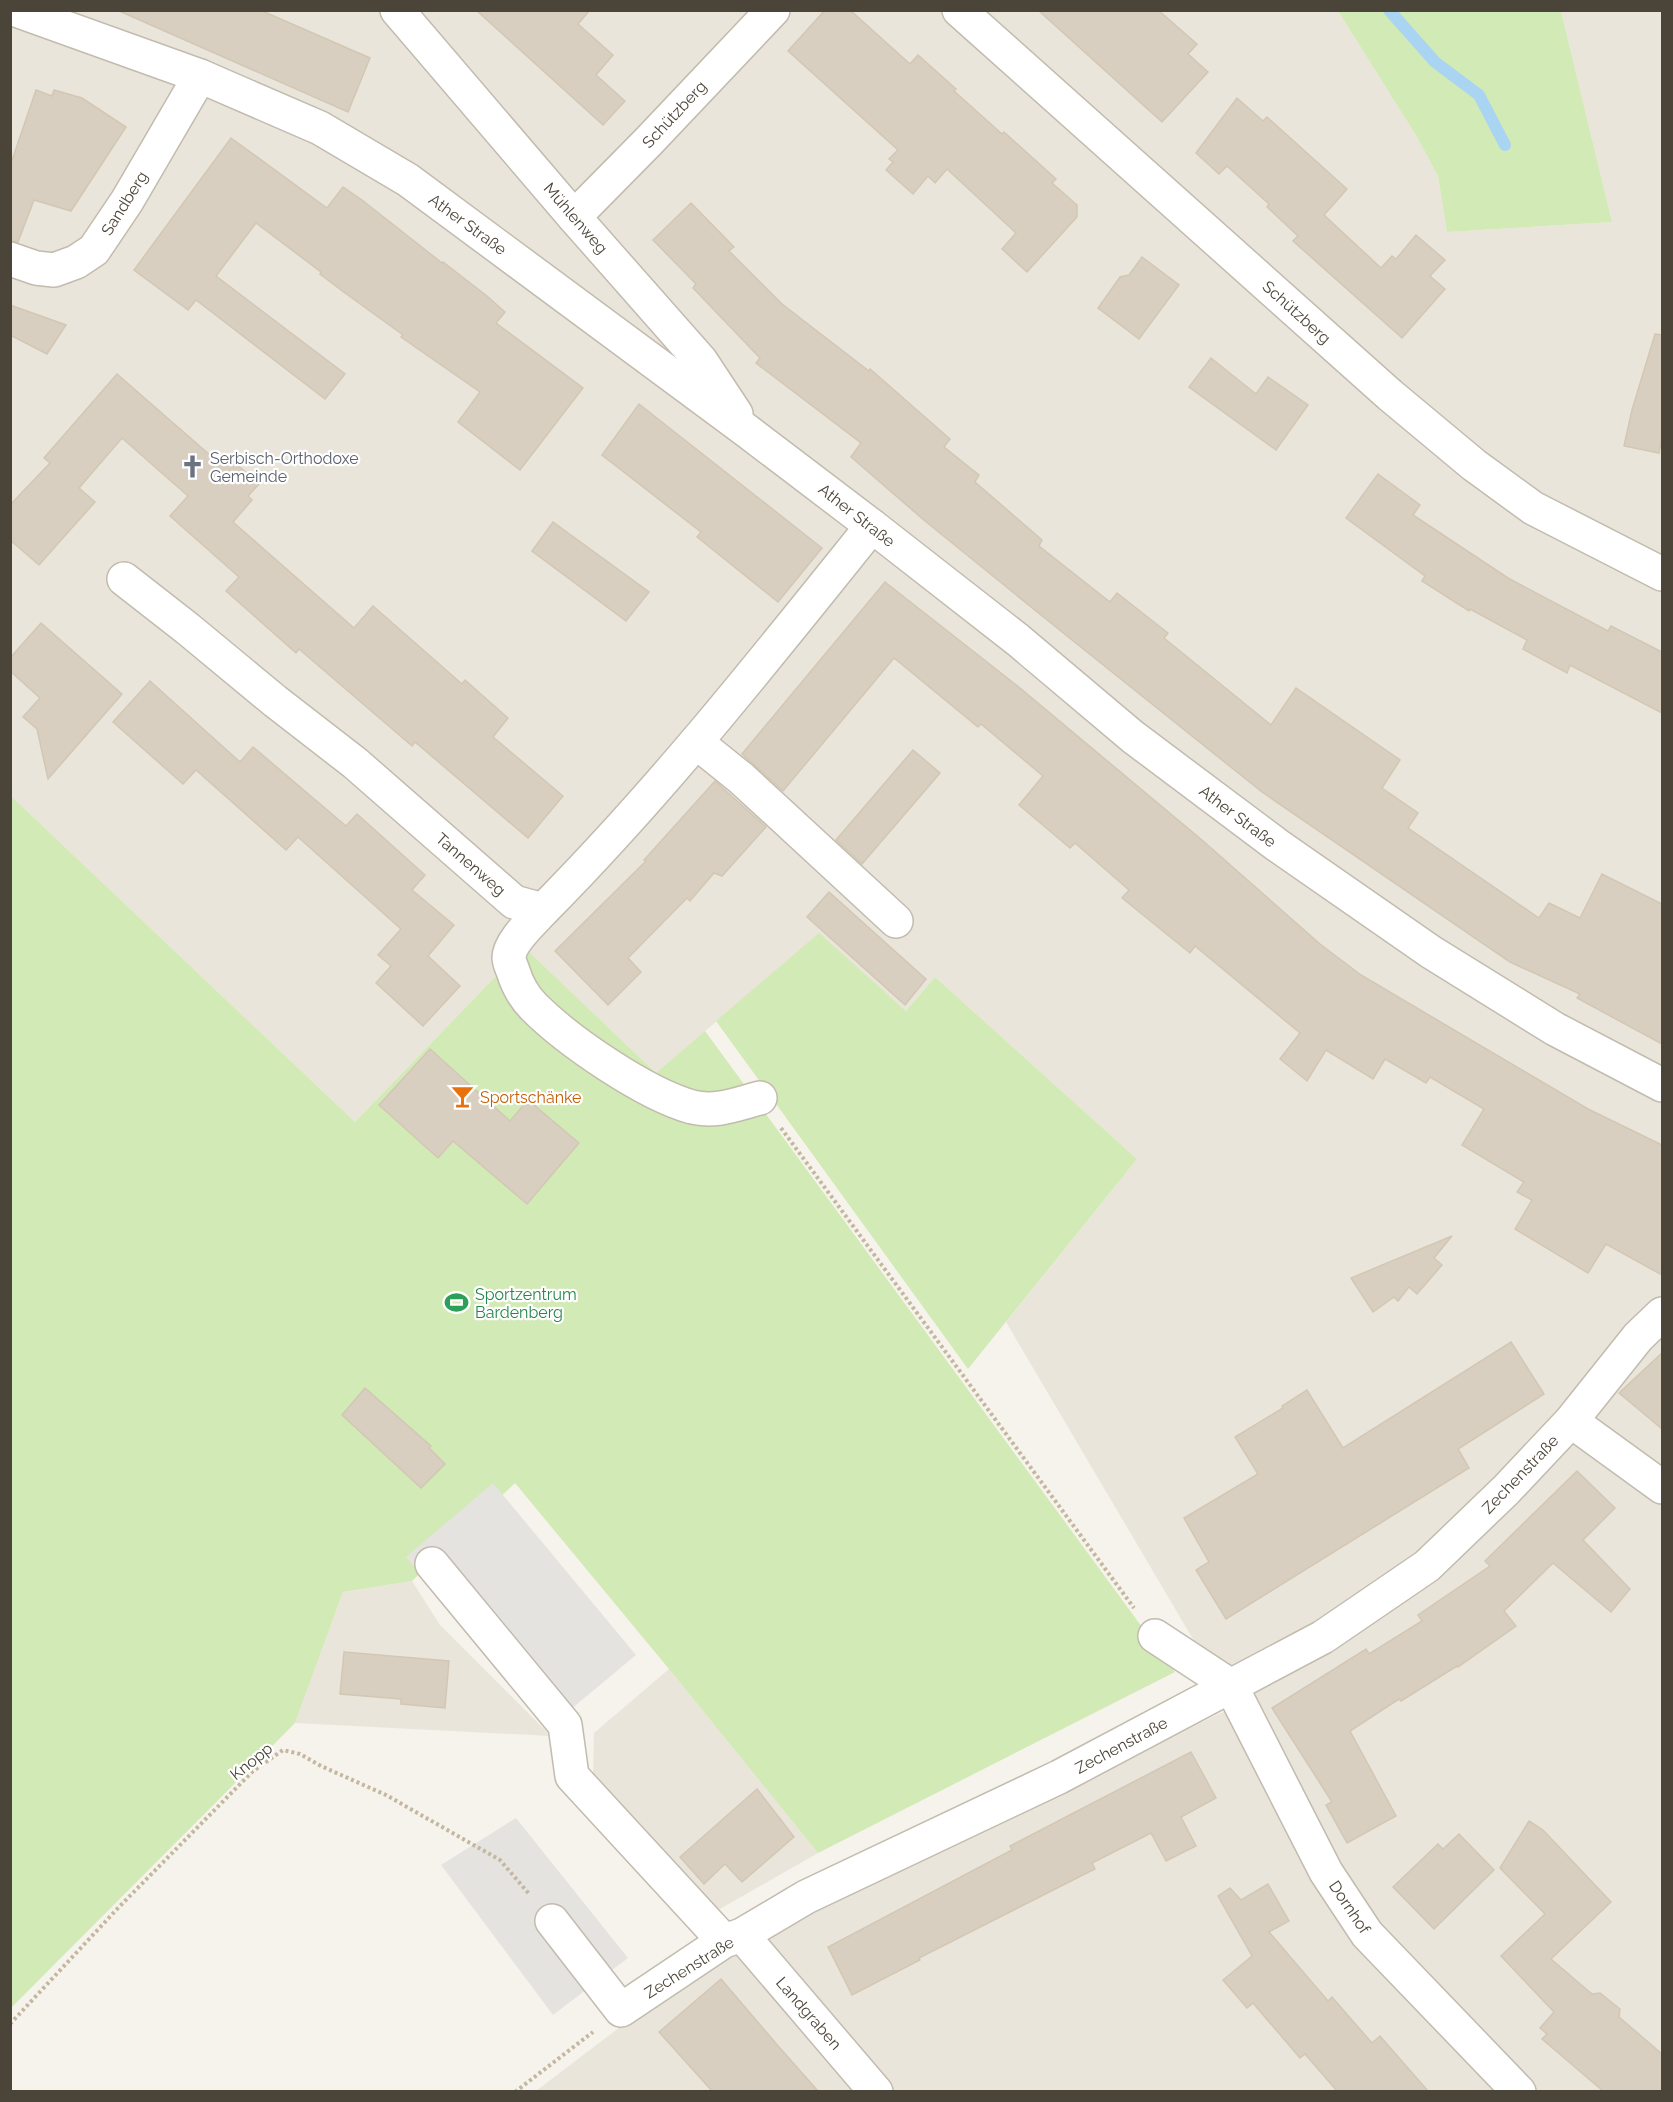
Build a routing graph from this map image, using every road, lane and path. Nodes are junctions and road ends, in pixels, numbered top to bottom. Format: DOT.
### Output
graph roads {
  1 [pos="16,10"];
  2 [pos="397,10"];
  3 [pos="773,10"];
  4 [pos="959,10"];
  5 [pos="200,76"];
  6 [pos="574,217"];
  7 [pos="10,259"];
  8 [pos="747,431"];
  9 [pos="872,526"];
  10 [pos="1662,574"];
  11 [pos="124,579"];
  12 [pos="696,742"];
  13 [pos="543,910"];
  14 [pos="896,921"];
  15 [pos="1662,1085"];
  16 [pos="760,1098"];
  17 [pos="1662,1314"];
  18 [pos="1571,1421"];
  19 [pos="1662,1486"];
  20 [pos="432,1564"];
  21 [pos="1155,1636"];
  22 [pos="1231,1686"];
  23 [pos="552,1921"];
  24 [pos="733,1938"];
  25 [pos="621,2010"];
  26 [pos="10,2024"];
  27 [pos="516,2091"];
  28 [pos="876,2091"];
  29 [pos="1519,2091"];
  1 -- 5 [label="street, Ather Straße"];
  2 -- 6 [label="street, Mühlenweg"];
  3 -- 6 [label="street, Schützberg"];
  4 -- 10 [label="street, Schützberg"];
  5 -- 7 [label="street, Sandberg"];
  5 -- 8 [label="street, Ather Straße"];
  6 -- 8 [label="street, Mühlenweg"];
  8 -- 9 [label="street, Ather Straße"];
  9 -- 12 [label="street"];
  9 -- 15 [label="street, Ather Straße"];
  11 -- 13 [label="street, Tannenweg"];
  12 -- 13 [label="street"];
  12 -- 14 [label="street"];
  13 -- 16 [label="street"];
  16 -- 21 [label="path"];
  17 -- 18 [label="street, Zechenstraße"];
  18 -- 19 [label="street"];
  18 -- 22 [label="street, Zechenstraße"];
  20 -- 24 [label="street, Landgraben"];
  21 -- 22 [label="street"];
  22 -- 24 [label="street, Zechenstraße"];
  22 -- 29 [label="street, Dornhof"];
  23 -- 25 [label="street"];
  23 -- 26 [label="path, Knopp"];
  24 -- 25 [label="street, Zechenstraße"];
  24 -- 28 [label="street, Landgraben"];
  25 -- 27 [label="path"];
}
